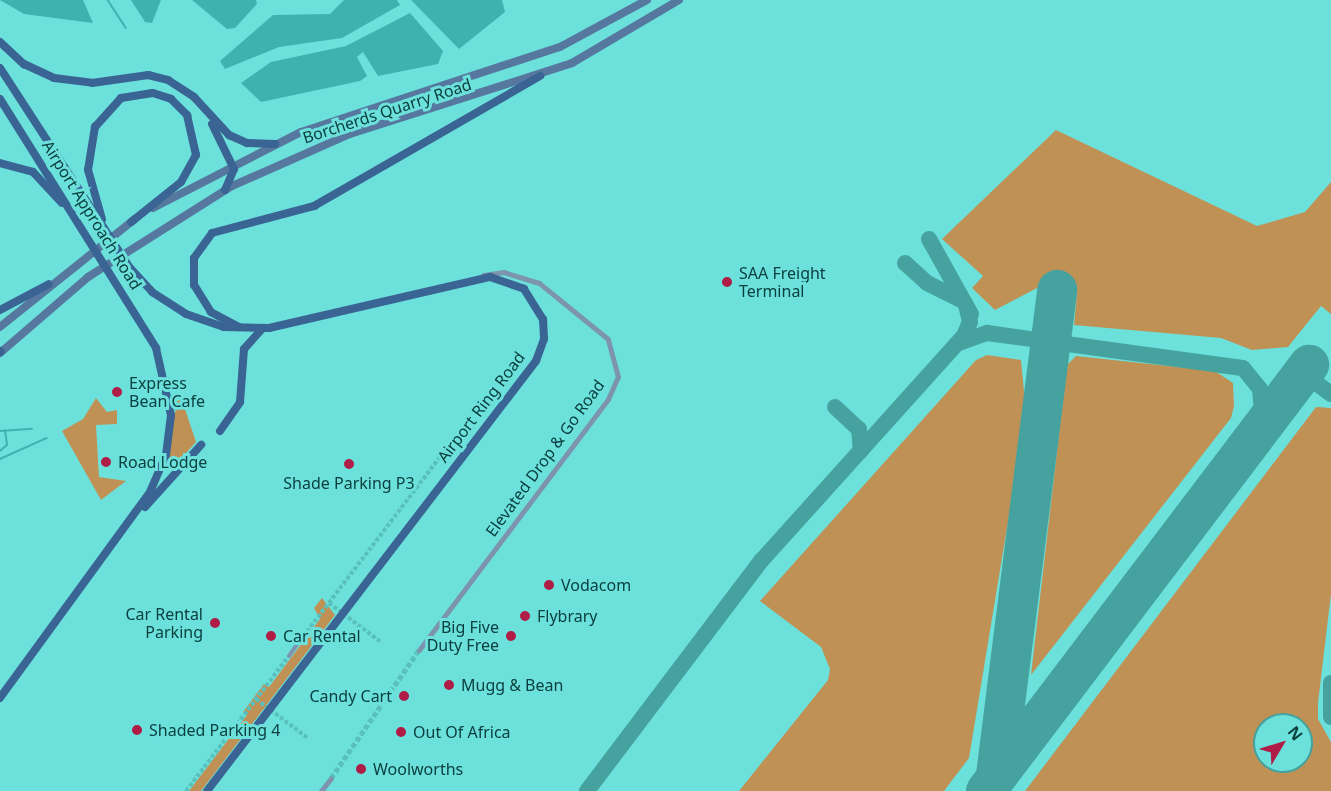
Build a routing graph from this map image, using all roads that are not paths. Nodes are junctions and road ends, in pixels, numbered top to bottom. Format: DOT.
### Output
graph roads {
  1 [pos="647,0"];
  2 [pos="679,0"];
  3 [pos="0,42"];
  4 [pos="0,68"];
  5 [pos="540,76"];
  6 [pos="0,99"];
  7 [pos="207,113"];
  8 [pos="275,144"];
  9 [pos="0,163"];
  10 [pos="232,164"];
  11 [pos="225,190"];
  12 [pos="131,222"];
  13 [pos="106,231"];
  14 [pos="91,238"];
  15 [pos="125,262"];
  16 [pos="479,278"];
  17 [pos="49,285"];
  18 [pos="0,310"];
  19 [pos="0,327"];
  20 [pos="242,328"];
  21 [pos="262,329"];
  22 [pos="0,352"];
  23 [pos="220,431"];
  24 [pos="201,445"];
  25 [pos="138,513"];
  26 [pos="296,646"];
  27 [pos="419,650"];
  28 [pos="289,656"];
  29 [pos="0,698"];
  30 [pos="331,778"];
  31 [pos="207,791"];
  32 [pos="321,791"];
  1 -- 8 [label="main road, Borcherds Quarry Road"];
  2 -- 5 [label="main road, Borcherds Quarry Road"];
  3 -- 7 [label="main road"];
  4 -- 13 [label="main road, Airport Approach Road"];
  5 -- 11 [label="main road, Borcherds Quarry Road"];
  5 -- 20 [label="main road"];
  6 -- 14 [label="main road, Airport Approach Road"];
  7 -- 8 [label="main road"];
  7 -- 10 [label="main road"];
  8 -- 10 [label="main road, Borcherds Quarry Road"];
  9 -- 14 [label="main road"];
  10 -- 11 [label="main road"];
  10 -- 12 [label="main road, Borcherds Quarry Road"];
  11 -- 22 [label="main road, Borcherds Quarry Road"];
  12 -- 13 [label="main road"];
  12 -- 17 [label="main road, Borcherds Quarry Road"];
  13 -- 15 [label="main road, Airport Approach Road"];
  14 -- 25 [label="main road, Airport Approach Road"];
  15 -- 20 [label="main road, Airport Ring Road"];
  16 -- 21 [label="main road, Airport Ring Road"];
  16 -- 27 [label="street, Elevated Drop & Go Road"];
  16 -- 31 [label="main road, Airport Ring Road"];
  17 -- 18 [label="main road"];
  17 -- 19 [label="main road, Borcherds Quarry Road"];
  20 -- 21 [label="main road, Airport Ring Road"];
  21 -- 23 [label="main road"];
  24 -- 25 [label="main road"];
  25 -- 29 [label="main road"];
  26 -- 28 [label="street"];
  30 -- 32 [label="street"];
}
